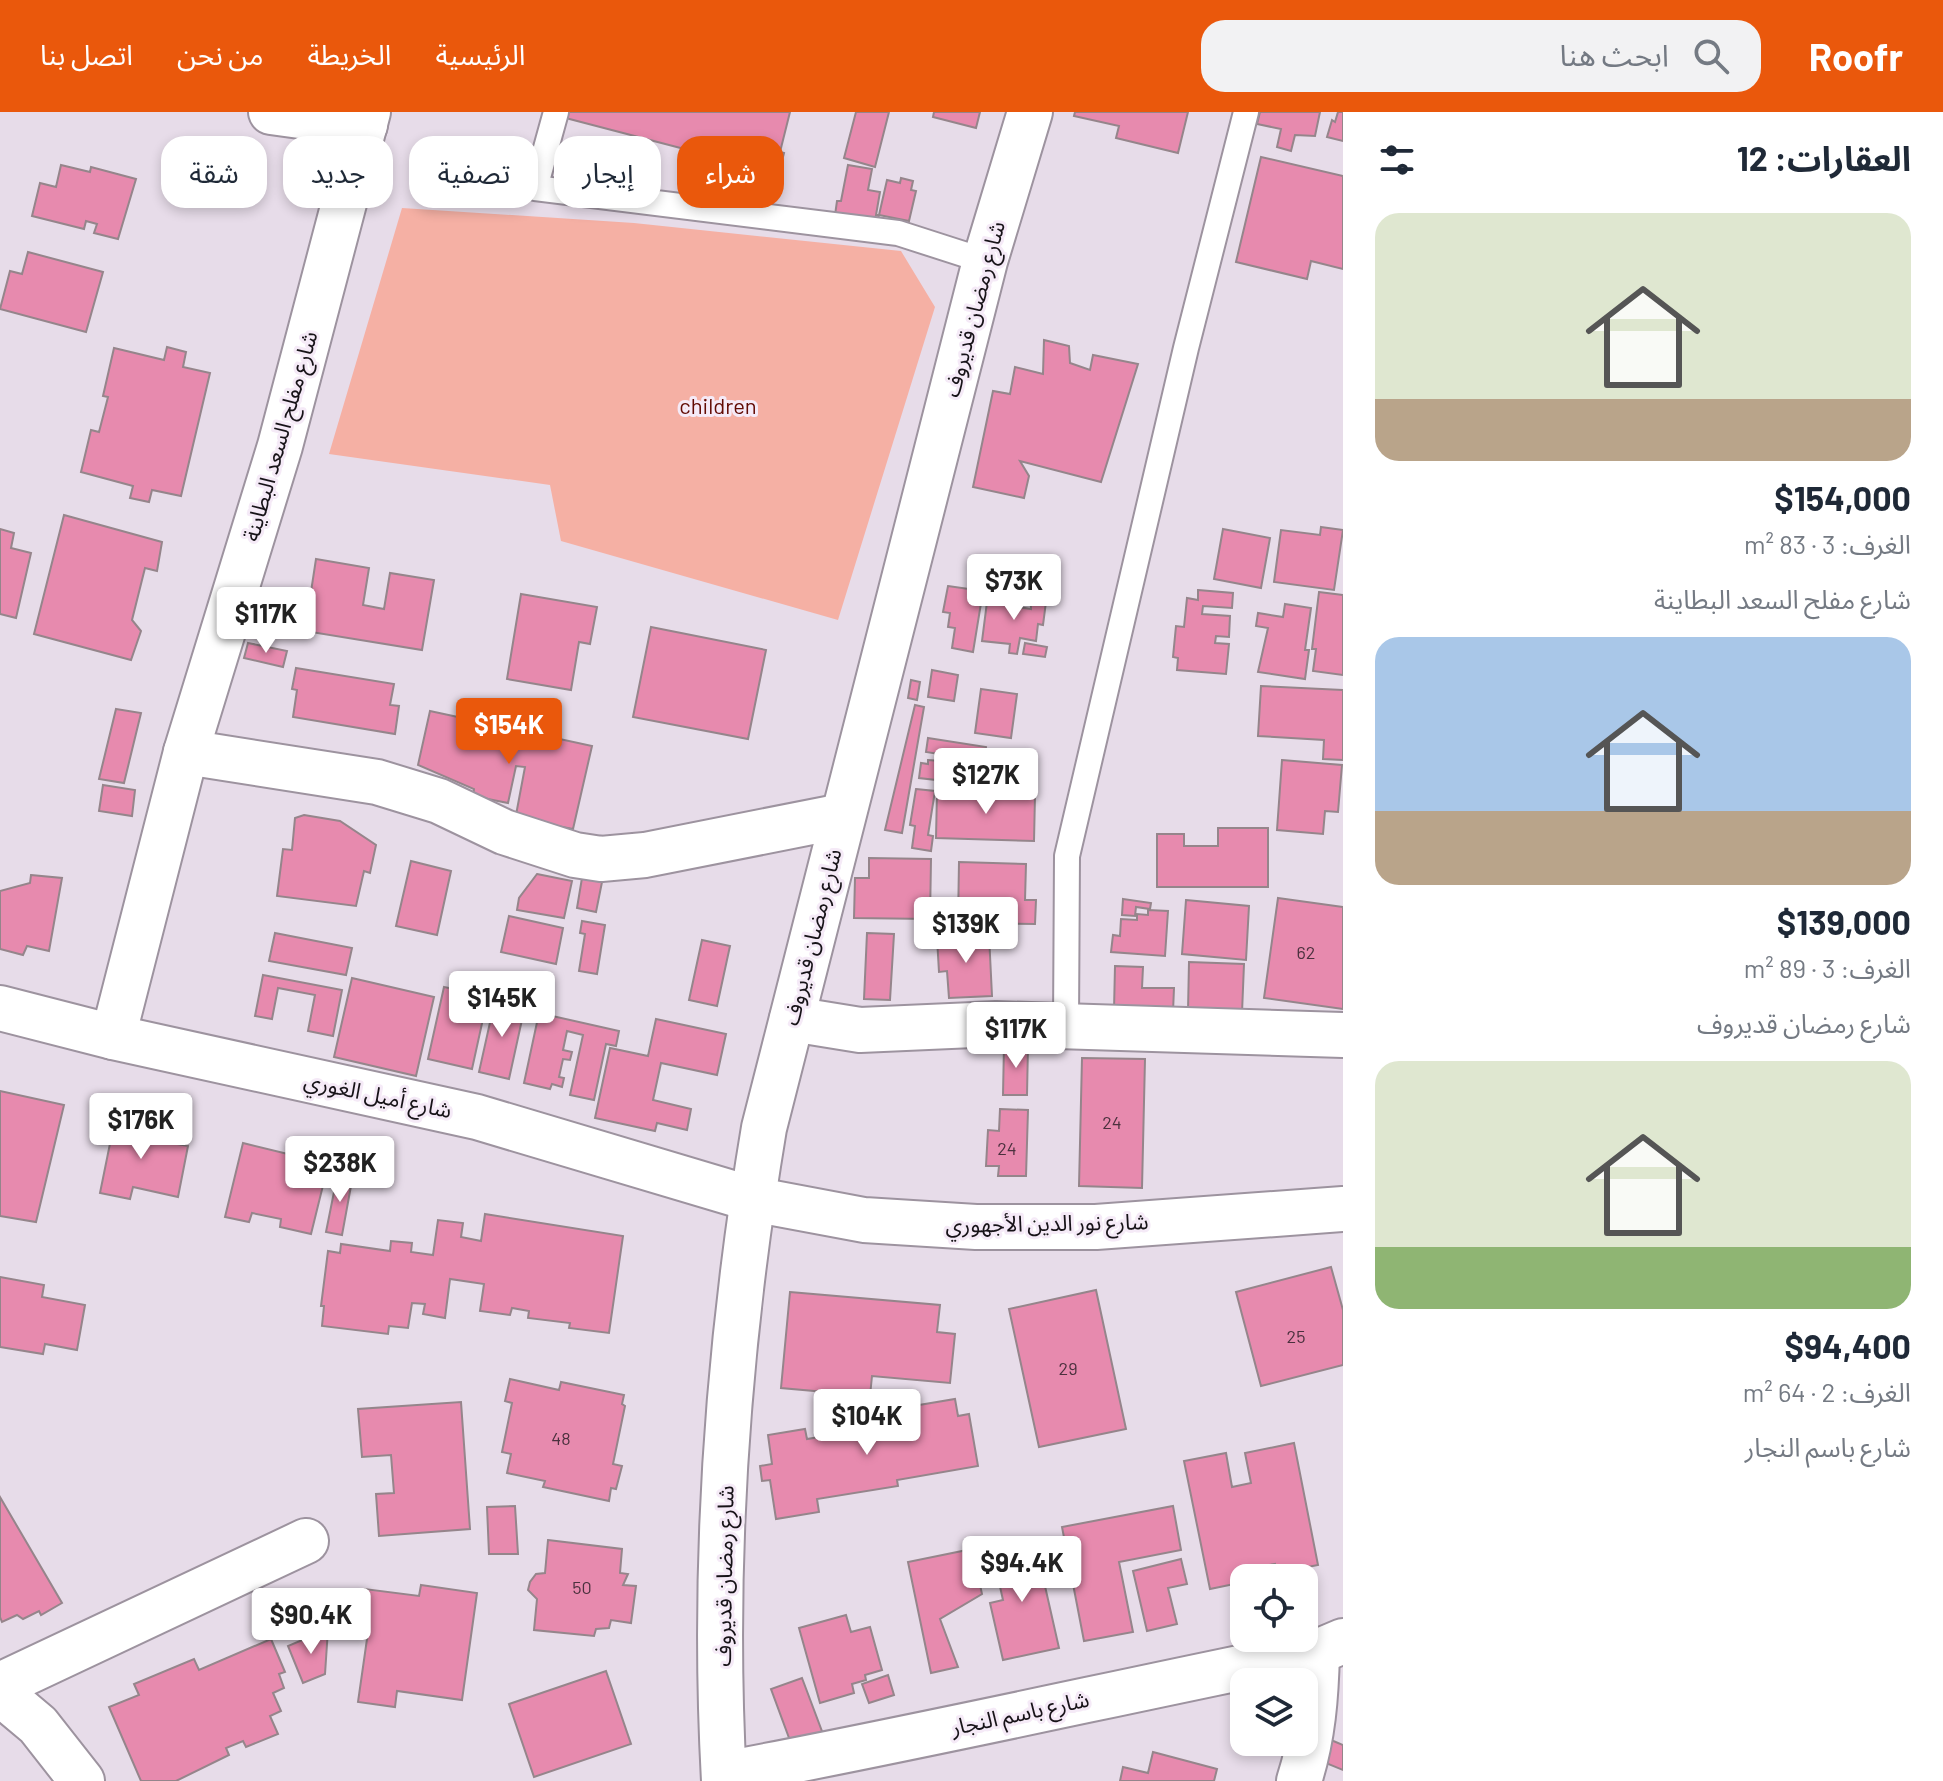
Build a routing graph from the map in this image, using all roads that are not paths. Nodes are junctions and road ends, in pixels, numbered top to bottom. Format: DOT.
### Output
graph roads {
  1 [pos="271,112"];
  2 [pos="556,112"];
  3 [pos="1030,112"];
  4 [pos="1246,112"];
  5 [pos="366,119"];
  6 [pos="985,261"];
  7 [pos="186,752"];
  8 [pos="842,816"];
  9 [pos="0,1008"];
  10 [pos="792,1019"];
  11 [pos="1066,1025"];
  12 [pos="1343,1035"];
  13 [pos="113,1037"];
  14 [pos="752,1199"];
  15 [pos="1343,1209"];
  16 [pos="306,1541"];
  17 [pos="1330,1646"];
  18 [pos="0,1685"];
  19 [pos="0,1693"];
  20 [pos="724,1778"];
  21 [pos="82,1781"];
  22 [pos="1299,1781"];
  1 -- 5 [label="street"];
  2 -- 6 [label="lane"];
  3 -- 6 [label="street, شارع رمضان قديروف"];
  4 -- 11 [label="lane"];
  5 -- 7 [label="street, شارع مفلح السعد البطاينة"];
  6 -- 8 [label="street, شارع رمضان قديروف"];
  7 -- 8 [label="street"];
  7 -- 13 [label="street, شارع مفلح السعد البطاينة"];
  8 -- 10 [label="street, شارع رمضان قديروف"];
  9 -- 13 [label="street, شارع أميل الغوري"];
  10 -- 11 [label="street"];
  10 -- 14 [label="street, شارع رمضان قديروف"];
  11 -- 12 [label="street"];
  13 -- 14 [label="street, شارع أميل الغوري"];
  14 -- 15 [label="street, شارع نور الدين الأجهوري"];
  14 -- 20 [label="street, شارع رمضان قديروف"];
  16 -- 18 [label="street"];
  17 -- 20 [label="street, شارع باسم النجار"];
  17 -- 22 [label="street, شارع باسم النجار"];
  19 -- 21 [label="street"];
}
